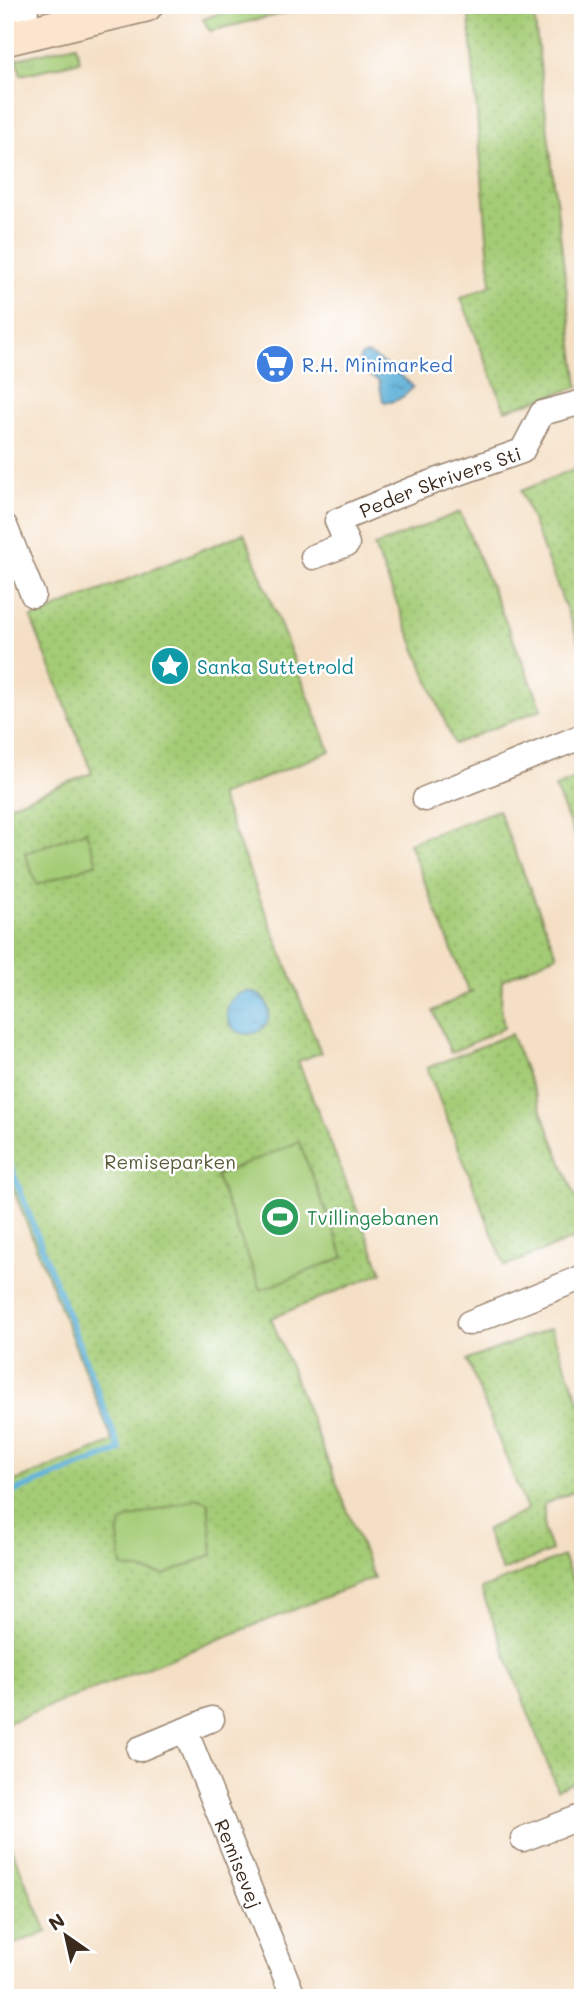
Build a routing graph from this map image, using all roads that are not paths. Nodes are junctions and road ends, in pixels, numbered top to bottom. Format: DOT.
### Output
graph roads {
  1 [pos="146,5"];
  2 [pos="19,26"];
  3 [pos="583,402"];
  4 [pos="5,526"];
  5 [pos="313,558"];
  6 [pos="33,595"];
  7 [pos="583,736"];
  8 [pos="425,799"];
  9 [pos="583,1277"];
  10 [pos="469,1323"];
  11 [pos="212,1719"];
  12 [pos="185,1730"];
  13 [pos="139,1749"];
  14 [pos="583,1816"];
  15 [pos="523,1839"];
  16 [pos="293,1998"];
  1 -- 2 [label="street"];
  3 -- 5 [label="street, Peder Skrivers Sti"];
  4 -- 6 [label="street"];
  7 -- 8 [label="street"];
  9 -- 10 [label="street"];
  11 -- 12 [label="street"];
  12 -- 13 [label="street"];
  12 -- 16 [label="street, Remisevej"];
  14 -- 15 [label="street"];
}
